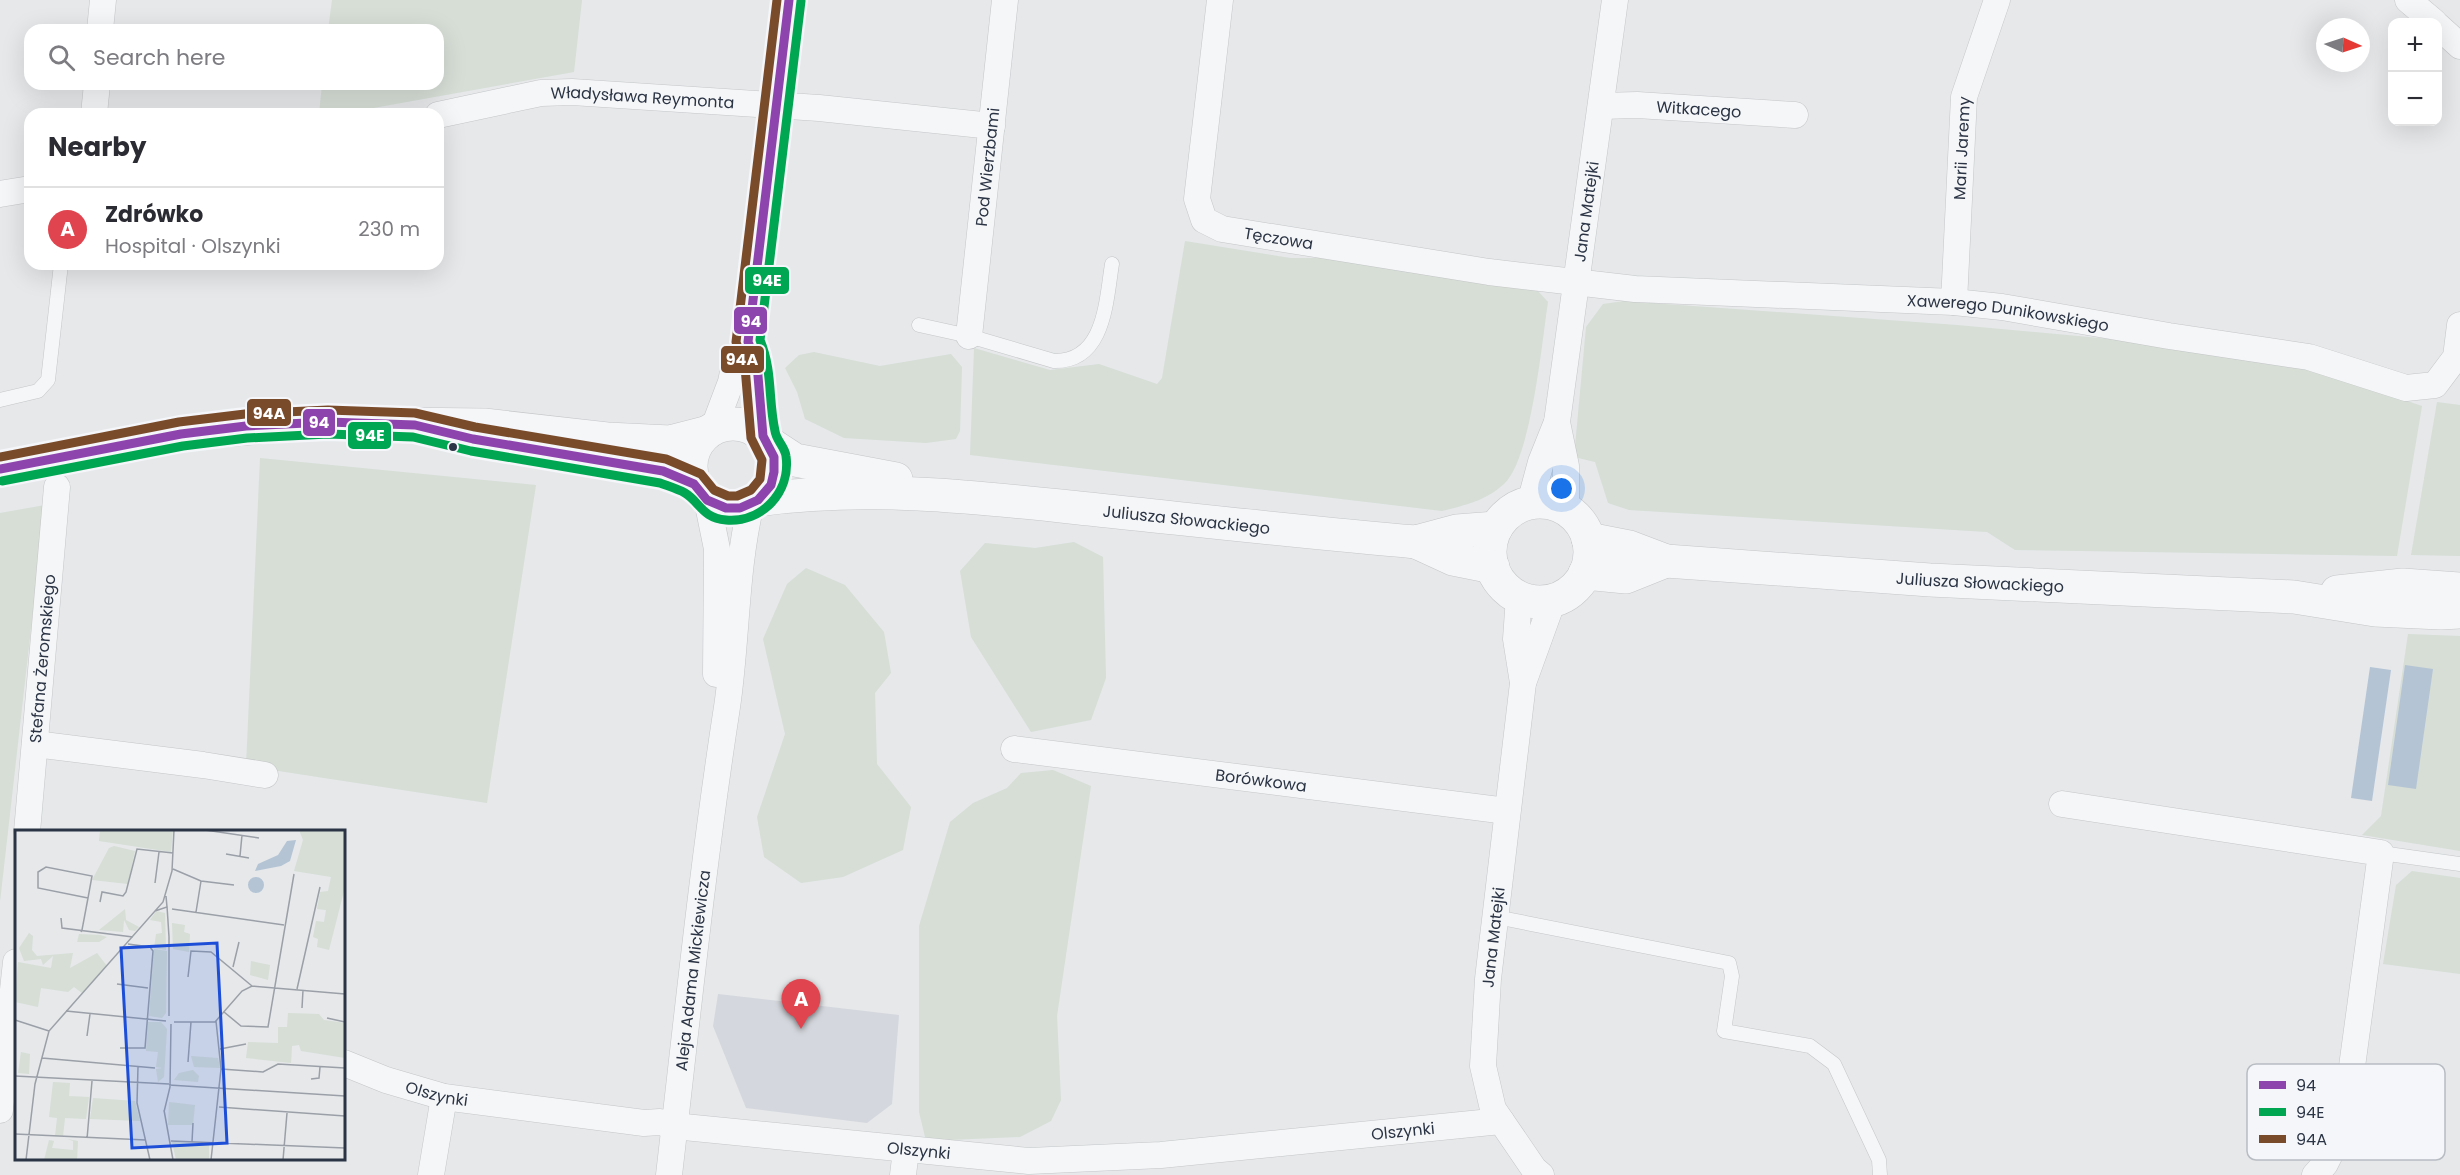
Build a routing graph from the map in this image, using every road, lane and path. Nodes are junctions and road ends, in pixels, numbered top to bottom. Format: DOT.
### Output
graph roads {
  1 [pos="103,0"];
  2 [pos="789,0"];
  3 [pos="1005,0"];
  4 [pos="1220,0"];
  5 [pos="1615,0"];
  6 [pos="1997,0"];
  7 [pos="2408,0"];
  8 [pos="2429,18"];
  9 [pos="101,24"];
  10 [pos="2442,30"];
  11 [pos="2460,46"];
  12 [pos="96,90"];
  13 [pos="776,105"];
  14 [pos="1601,106"];
  15 [pos="95,108"];
  16 [pos="444,114"];
  17 [pos="1796,115"];
  18 [pos="992,126"];
  19 [pos="24,190"];
  20 [pos="0,194"];
  21 [pos="1112,264"];
  22 [pos="60,270"];
  23 [pos="1574,280"];
  24 [pos="1954,302"];
  25 [pos="919,325"];
  26 [pos="2460,325"];
  27 [pos="969,336"];
  28 [pos="748,342"];
  29 [pos="0,400"];
  30 [pos="1557,422"];
  31 [pos="415,425"];
  32 [pos="710,430"];
  33 [pos="766,440"];
  34 [pos="0,469"];
  35 [pos="57,487"];
  36 [pos="701,492"];
  37 [pos="958,495"];
  38 [pos="754,502"];
  39 [pos="1530,503"];
  40 [pos="1566,509"];
  41 [pos="1496,528"];
  42 [pos="1588,539"];
  43 [pos="1416,542"];
  44 [pos="1666,561"];
  45 [pos="1492,567"];
  46 [pos="1585,573"];
  47 [pos="2460,589"];
  48 [pos="1518,597"];
  49 [pos="2294,597"];
  50 [pos="1553,600"];
  51 [pos="2460,612"];
  52 [pos="1523,683"];
  53 [pos="35,744"];
  54 [pos="1014,749"];
  55 [pos="716,767"];
  56 [pos="265,775"];
  57 [pos="2062,804"];
  58 [pos="1507,811"];
  59 [pos="27,830"];
  60 [pos="2381,853"];
  61 [pos="2460,864"];
  62 [pos="1496,917"];
  63 [pos="12,978"];
  64 [pos="345,1063"];
  65 [pos="2352,1064"];
  66 [pos="444,1097"];
  67 [pos="0,1110"];
  68 [pos="1501,1121"];
  69 [pos="674,1126"];
  70 [pos="2327,1160"];
  71 [pos="904,1163"];
  72 [pos="1162,1165"];
  73 [pos="431,1175"];
  74 [pos="669,1175"];
  75 [pos="1541,1175"];
  76 [pos="1880,1175"];
  77 [pos="2315,1175"];
  1 -- 9 [label="street"];
  2 -- 13 [label="street"];
  3 -- 18 [label="street, Pod Wierzbami"];
  4 -- 23 [label="street, Tęczowa"];
  5 -- 14 [label="street, Jana Matejki"];
  6 -- 24 [label="street, Marii Jaremy"];
  7 -- 8 [label="street"];
  10 -- 11 [label="street"];
  12 -- 15 [label="street"];
  13 -- 16 [label="street, Władysława Reymonta"];
  13 -- 18 [label="street, Władysława Reymonta"];
  13 -- 28 [label="street"];
  14 -- 17 [label="street, Witkacego"];
  14 -- 23 [label="street, Jana Matejki"];
  18 -- 27 [label="street, Pod Wierzbami"];
  19 -- 20 [label="street"];
  21 -- 27 [label="lane"];
  22 -- 29 [label="lane"];
  23 -- 24 [label="street, Xawerego Dunikowskiego"];
  23 -- 30 [label="street, Jana Matejki"];
  24 -- 26 [label="street, Xawerego Dunikowskiego"];
  25 -- 27 [label="lane"];
  28 -- 32 [label="street"];
  28 -- 33 [label="street"];
  30 -- 39 [label="street, Jana Matejki"];
  30 -- 40 [label="street, Jana Matejki"];
  31 -- 32 [label="street"];
  31 -- 34 [label="street"];
  31 -- 36 [label="street"];
  32 -- 33 [label="street"];
  32 -- 36 [label="street"];
  33 -- 37 [label="street, Juliusza Słowackiego"];
  33 -- 38 [label="street"];
  35 -- 53 [label="street, Stefana Żeromskiego"];
  36 -- 38 [label="street"];
  36 -- 55 [label="street, Aleja Adama Mickiewicza"];
  37 -- 38 [label="street, Juliusza Słowackiego"];
  37 -- 43 [label="street, Juliusza Słowackiego"];
  38 -- 55 [label="street, Aleja Adama Mickiewicza"];
  39 -- 40 [label="street"];
  39 -- 41 [label="street"];
  40 -- 42 [label="street"];
  41 -- 43 [label="street, Juliusza Słowackiego"];
  41 -- 45 [label="street"];
  42 -- 44 [label="street, Juliusza Słowackiego"];
  42 -- 46 [label="street"];
  43 -- 45 [label="street, Juliusza Słowackiego"];
  44 -- 46 [label="street, Juliusza Słowackiego"];
  44 -- 49 [label="street, Juliusza Słowackiego"];
  45 -- 48 [label="street"];
  46 -- 50 [label="street"];
  47 -- 49 [label="street, Juliusza Słowackiego"];
  48 -- 50 [label="street"];
  48 -- 52 [label="street, Jana Matejki"];
  49 -- 51 [label="street, Juliusza Słowackiego"];
  50 -- 52 [label="street, Jana Matejki"];
  52 -- 58 [label="street, Jana Matejki"];
  53 -- 56 [label="street"];
  53 -- 59 [label="street, Stefana Żeromskiego"];
  54 -- 58 [label="street, Borówkowa"];
  55 -- 69 [label="street, Aleja Adama Mickiewicza"];
  57 -- 60 [label="street"];
  58 -- 62 [label="street, Jana Matejki"];
  60 -- 61 [label="lane"];
  60 -- 65 [label="street"];
  62 -- 68 [label="street, Jana Matejki"];
  62 -- 76 [label="lane"];
  63 -- 67 [label="street"];
  64 -- 66 [label="street, Olszynki"];
  66 -- 69 [label="street, Olszynki"];
  66 -- 73 [label="street"];
  68 -- 72 [label="street, Olszynki"];
  68 -- 75 [label="street, Jana Matejki"];
  69 -- 71 [label="street, Olszynki"];
  69 -- 74 [label="street, Aleja Adama Mickiewicza"];
  70 -- 77 [label="street"];
  71 -- 72 [label="street, Olszynki"];
}
